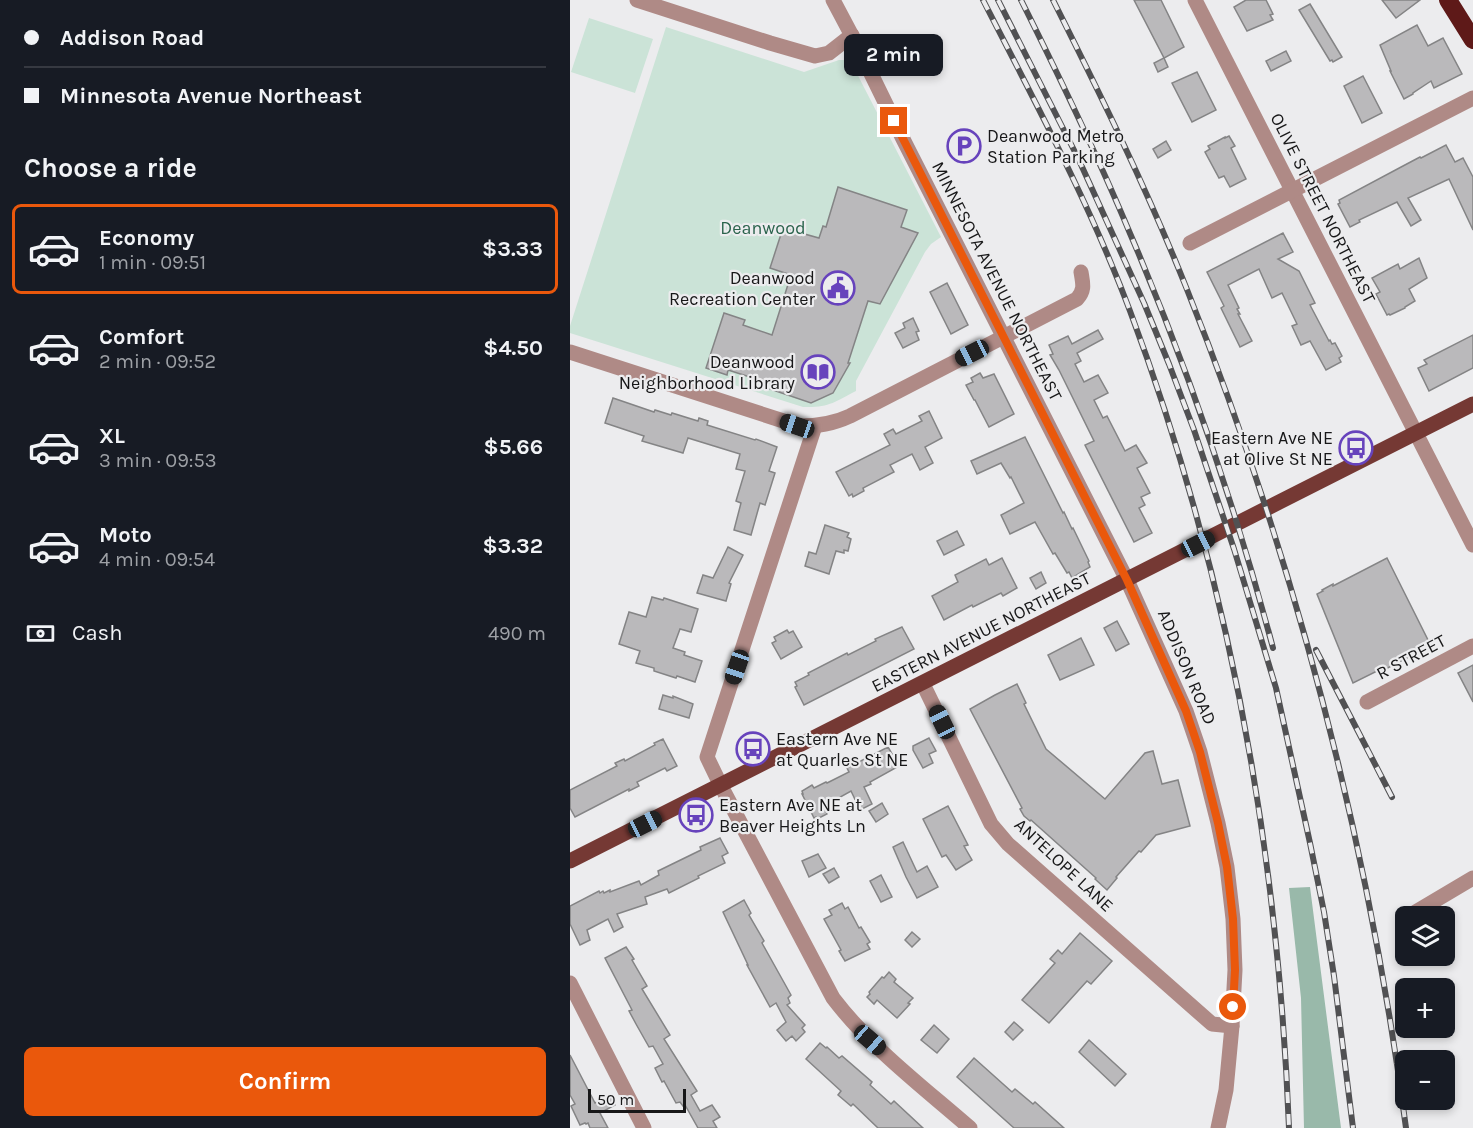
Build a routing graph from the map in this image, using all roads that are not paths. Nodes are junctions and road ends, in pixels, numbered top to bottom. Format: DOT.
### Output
graph roads {
  1 [pos="833,0"];
  2 [pos="1195,0"];
  3 [pos="1437,0"];
  4 [pos="1448,0"];
  5 [pos="646,1"];
  6 [pos="852,35"];
  7 [pos="1473,42"];
  8 [pos="1473,98"];
  9 [pos="1292,191"];
  10 [pos="1190,243"];
  11 [pos="1081,272"];
  12 [pos="1004,337"];
  13 [pos="570,352"];
  14 [pos="1473,404"];
  15 [pos="815,426"];
  16 [pos="1416,433"];
  17 [pos="1473,545"];
  18 [pos="1127,580"];
  19 [pos="1473,646"];
  20 [pos="923,684"];
  21 [pos="1367,702"];
  22 [pos="721,786"];
  23 [pos="570,861"];
  24 [pos="1473,878"];
  25 [pos="1426,906"];
  26 [pos="570,983"];
  27 [pos="1232,1026"];
  28 [pos="644,1128"];
  29 [pos="970,1128"];
  30 [pos="1218,1128"];
  1 -- 6 [label="street, MINNESOTA AVENUE NORTHEAST"];
  2 -- 9 [label="street, OLIVE STREET NORTHEAST"];
  3 -- 7 [label="main road"];
  4 -- 7 [label="highway"];
  5 -- 6 [label="street"];
  6 -- 12 [label="street, MINNESOTA AVENUE NORTHEAST"];
  8 -- 9 [label="street"];
  9 -- 10 [label="street"];
  9 -- 16 [label="street, OLIVE STREET NORTHEAST"];
  11 -- 12 [label="street"];
  12 -- 15 [label="street"];
  12 -- 18 [label="street, MINNESOTA AVENUE NORTHEAST"];
  13 -- 15 [label="street"];
  14 -- 16 [label="main road, EASTERN AVENUE NORTHEAST"];
  15 -- 22 [label="street"];
  16 -- 17 [label="street, OLIVE STREET NORTHEAST"];
  16 -- 18 [label="main road, EASTERN AVENUE NORTHEAST"];
  18 -- 20 [label="main road, EASTERN AVENUE NORTHEAST"];
  18 -- 27 [label="street, ADDISON ROAD"];
  19 -- 21 [label="street, R STREET"];
  20 -- 22 [label="main road, EASTERN AVENUE NORTHEAST"];
  20 -- 27 [label="street, ANTELOPE LANE"];
  22 -- 23 [label="main road, EASTERN AVENUE NORTHEAST"];
  22 -- 29 [label="street"];
  24 -- 25 [label="street"];
  26 -- 28 [label="street"];
  27 -- 30 [label="street, ADDISON ROAD"];
}
